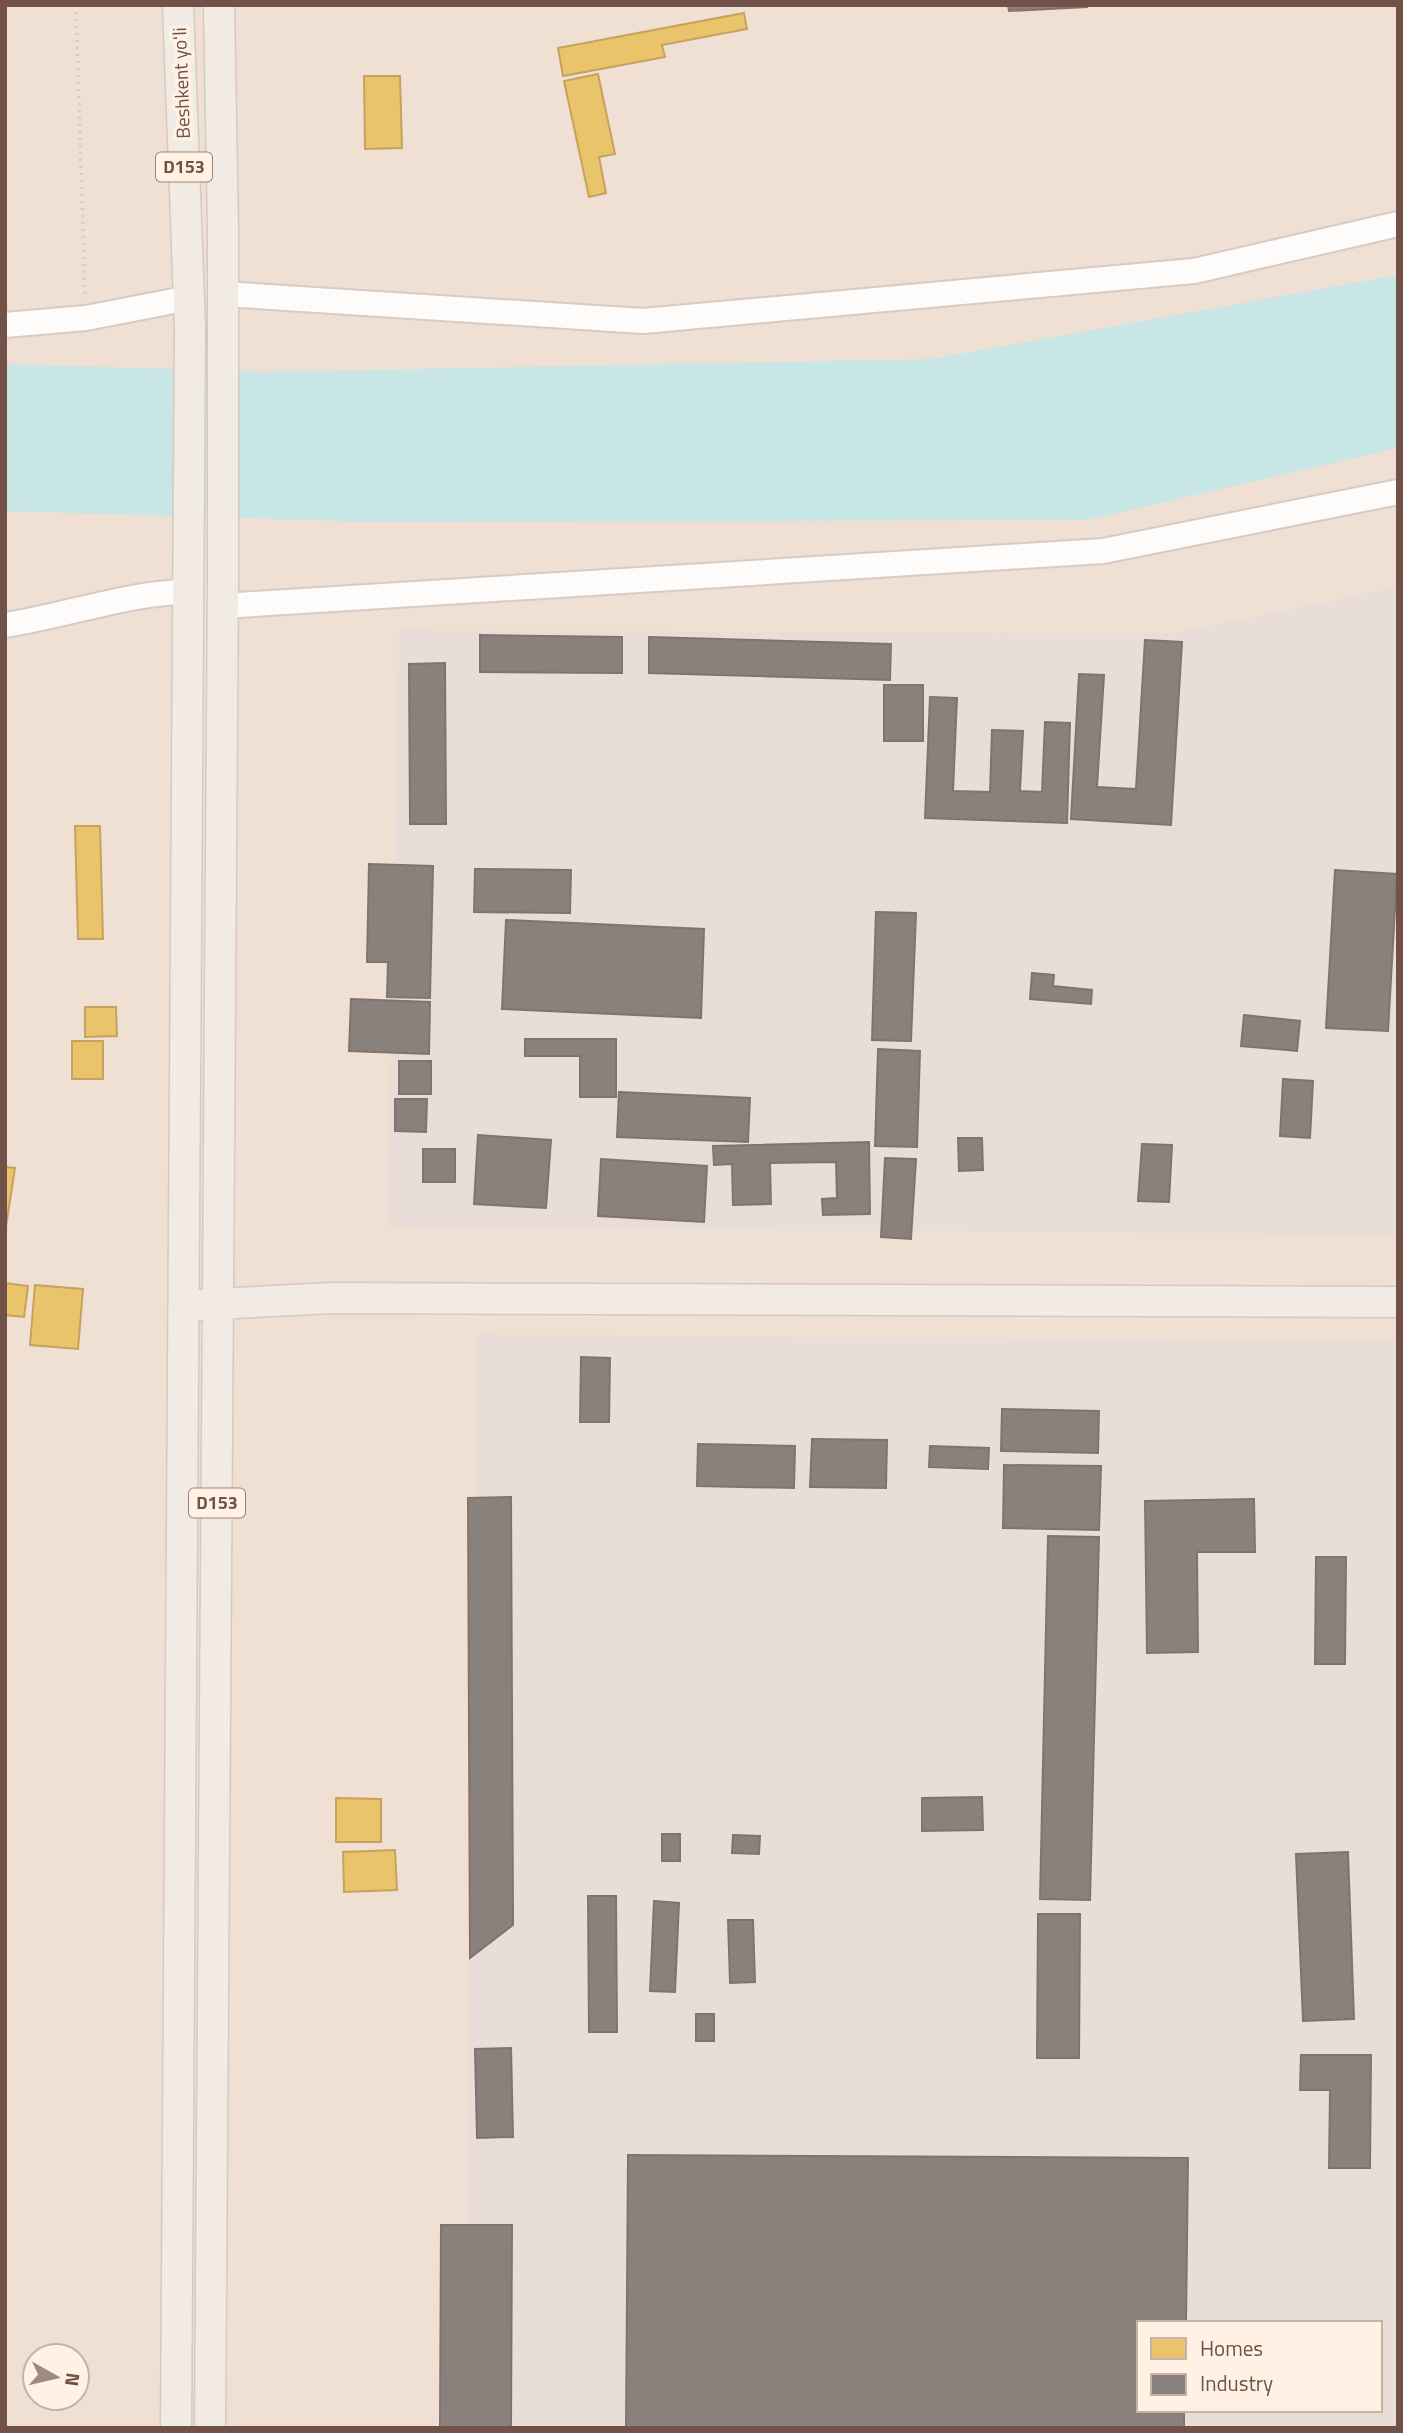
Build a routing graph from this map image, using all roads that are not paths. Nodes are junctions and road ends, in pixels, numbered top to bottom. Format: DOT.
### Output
graph roads {
  1 [pos="178,5"];
  2 [pos="219,5"];
  3 [pos="1398,224"];
  4 [pos="224,294"];
  5 [pos="189,298"];
  6 [pos="5,325"];
  7 [pos="1398,492"];
  8 [pos="189,587"];
  9 [pos="223,592"];
  10 [pos="5,625"];
  11 [pos="1398,1302"];
  12 [pos="183,1304"];
  13 [pos="219,1305"];
  14 [pos="176,2428"];
  15 [pos="210,2428"];
  1 -- 5 [label="main road, Beshkent yoʻli / D153"];
  2 -- 4 [label="main road, Beshkent yoʻli / D153"];
  3 -- 4 [label="street"];
  4 -- 9 [label="main road, Beshkent yoʻli / D153"];
  5 -- 6 [label="street"];
  5 -- 8 [label="main road, Beshkent yoʻli / D153"];
  7 -- 9 [label="street"];
  8 -- 10 [label="street"];
  8 -- 12 [label="main road, D153"];
  9 -- 13 [label="main road, D153"];
  11 -- 13 [label="main road"];
  12 -- 13 [label="main road"];
  12 -- 14 [label="main road, D153"];
  13 -- 15 [label="main road, D153"];
}
